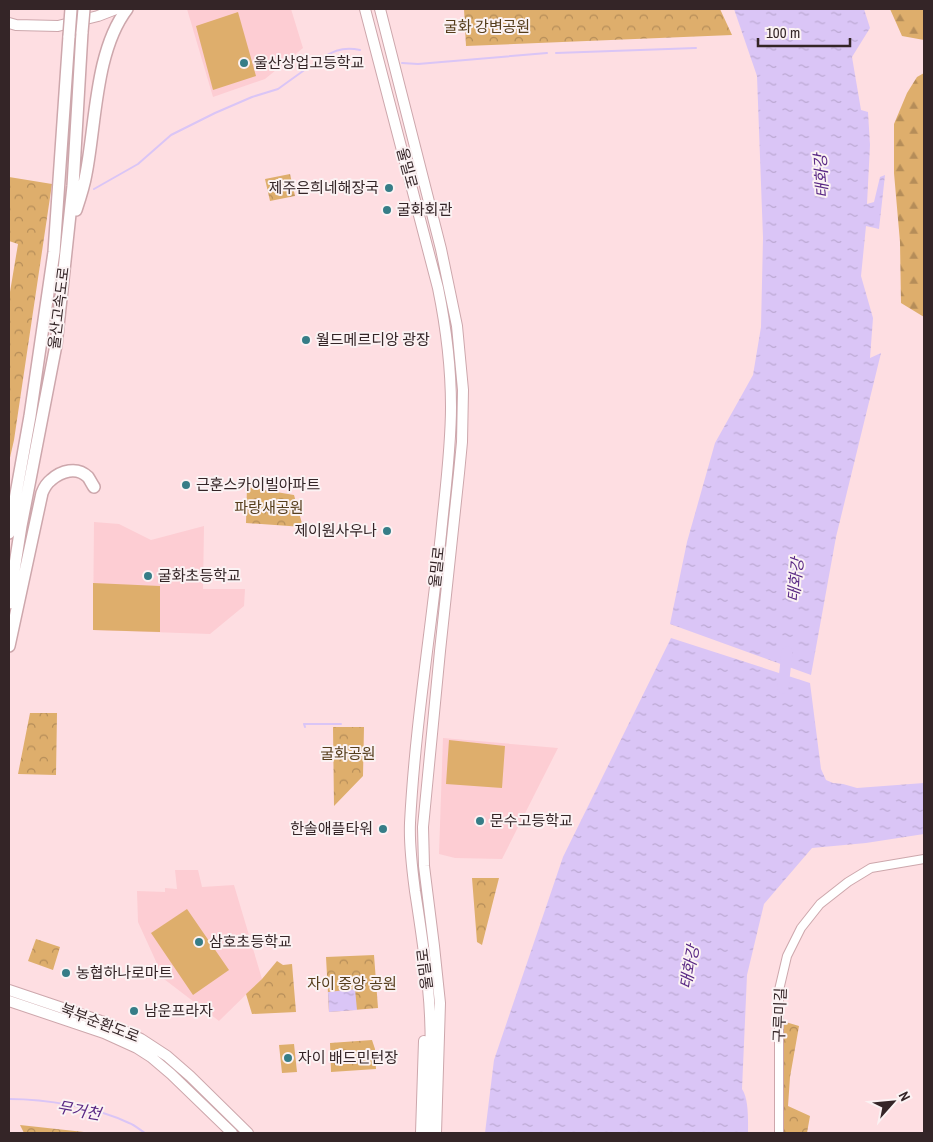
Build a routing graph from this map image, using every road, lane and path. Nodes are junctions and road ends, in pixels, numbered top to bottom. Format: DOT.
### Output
graph roads {
  1 [pos="66,9"];
  2 [pos="71,9"];
  3 [pos="84,9"];
  4 [pos="116,9"];
  5 [pos="127,9"];
  6 [pos="365,9"];
  7 [pos="380,9"];
  8 [pos="9,23"];
  9 [pos="70,36"];
  10 [pos="67,241"];
  11 [pos="94,487"];
  12 [pos="12,528"];
  13 [pos="9,603"];
  14 [pos="14,619"];
  15 [pos="9,646"];
  16 [pos="924,859"];
  17 [pos="424,955"];
  18 [pos="9,990"];
  19 [pos="9,1001"];
  20 [pos="439,1061"];
  21 [pos="232,1133"];
  22 [pos="248,1133"];
  23 [pos="421,1133"];
  24 [pos="428,1133"];
  25 [pos="436,1133"];
  26 [pos="444,1133"];
  27 [pos="779,1133"];
  1 -- 9 [label="highway, bridge"];
  2 -- 9 [label="highway, 울산고속도로, bridge"];
  3 -- 10 [label="highway, 울산고속도로, bridge"];
  4 -- 8 [label="main road"];
  5 -- 10 [label="highway"];
  6 -- 17 [label="main road, 울밀로"];
  7 -- 20 [label="main road, 울밀로"];
  9 -- 12 [label="highway, 울산고속도로"];
  10 -- 12 [label="highway, 울산고속도로"];
  11 -- 14 [label="highway"];
  12 -- 13 [label="highway, 울산고속도로"];
  12 -- 14 [label="highway"];
  14 -- 15 [label="highway"];
  16 -- 27 [label="street, 구루미길"];
  17 -- 23 [label="main road"];
  17 -- 24 [label="main road, 울밀로"];
  18 -- 22 [label="main road, 북부순환도로"];
  19 -- 21 [label="main road, 북부순환도로"];
  20 -- 25 [label="main road"];
  20 -- 26 [label="main road"];
}
